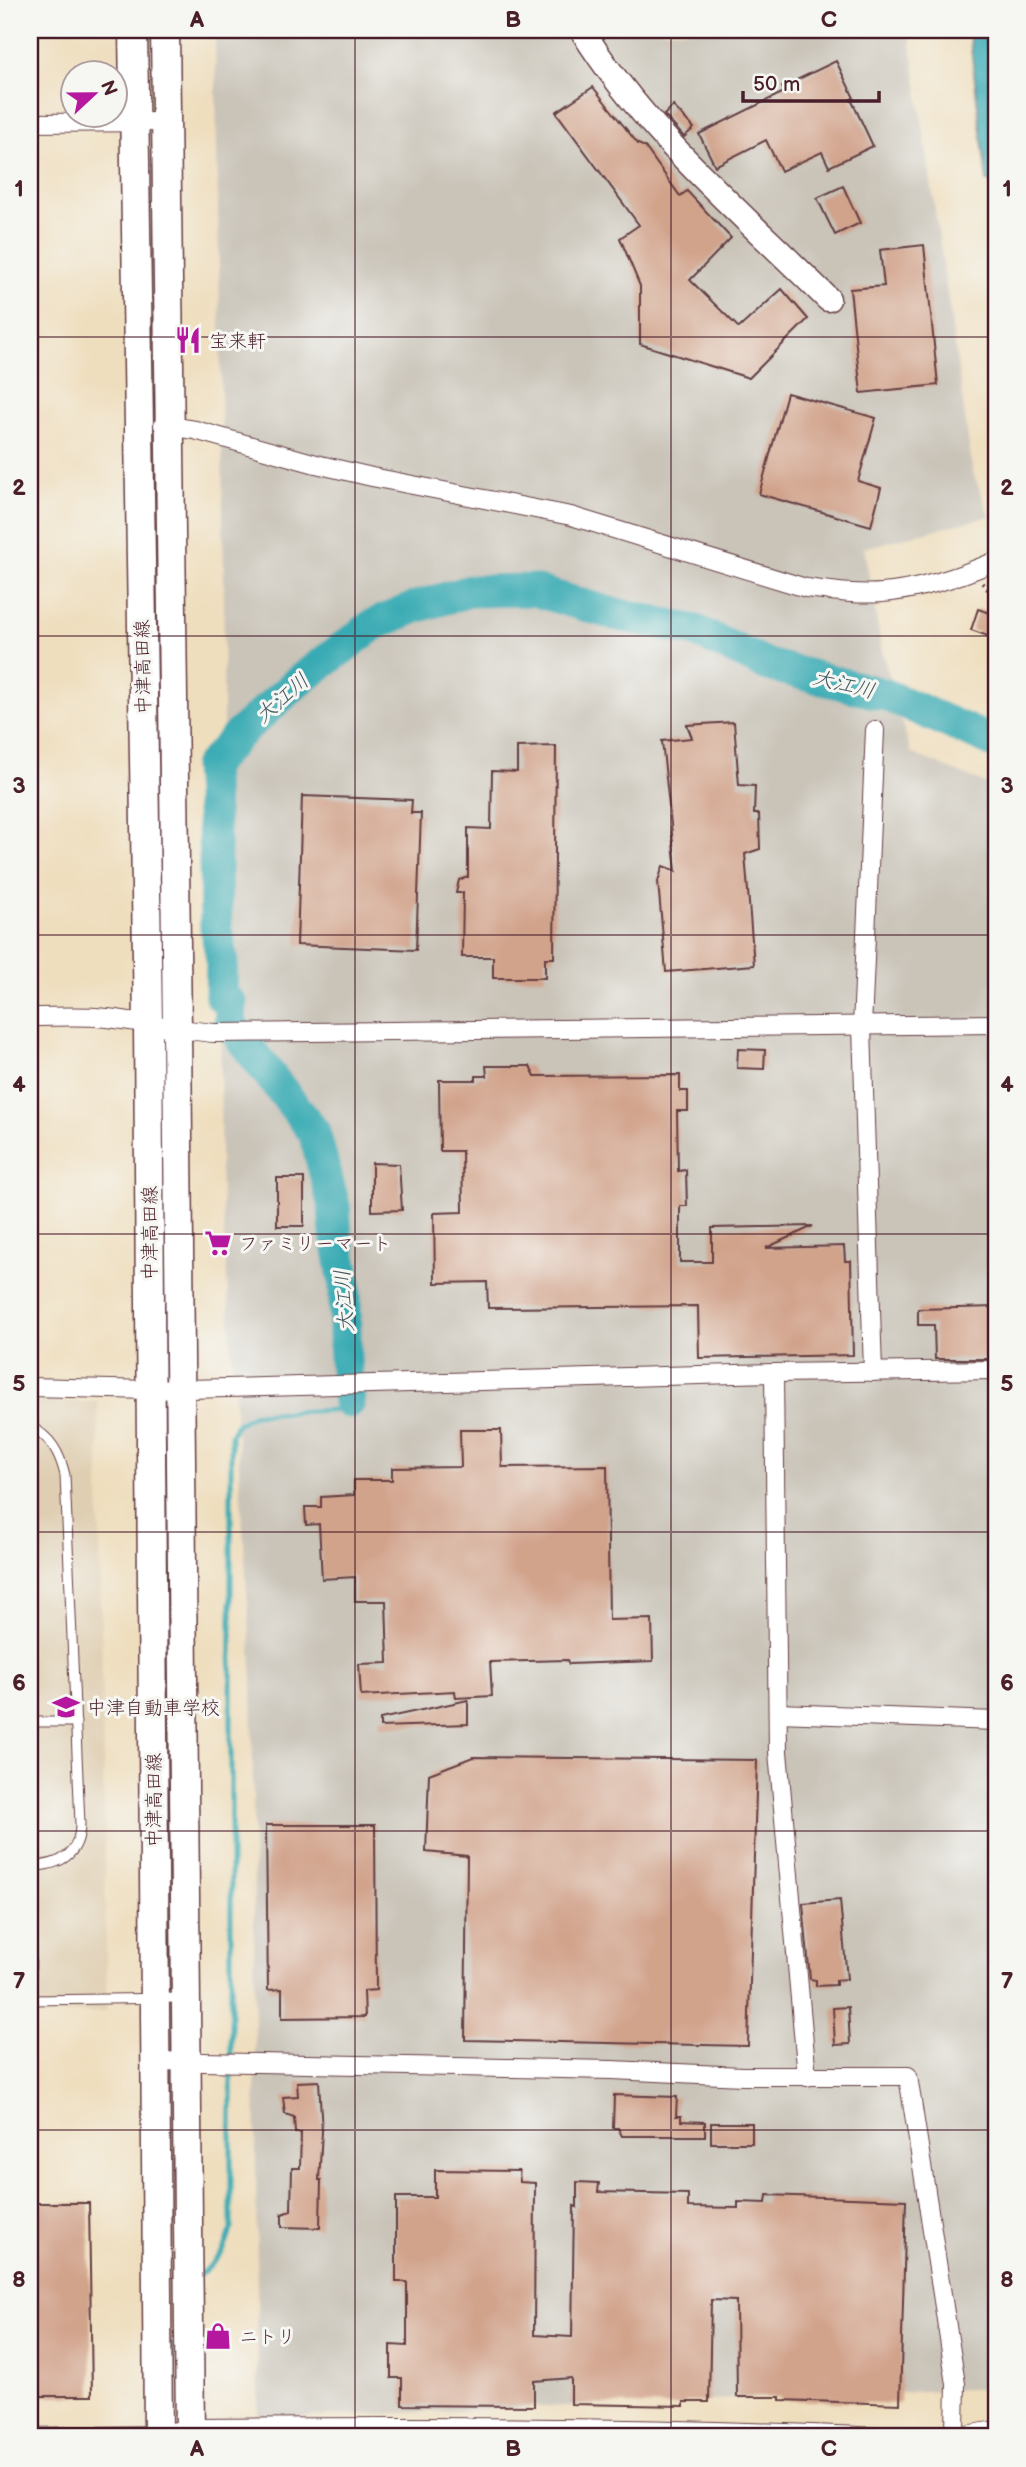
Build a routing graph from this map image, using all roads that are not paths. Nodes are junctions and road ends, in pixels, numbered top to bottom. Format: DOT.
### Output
graph roads {
  1 [pos="133,30"];
  2 [pos="164,30"];
  3 [pos="582,30"];
  4 [pos="165,122"];
  5 [pos="30,123"];
  6 [pos="134,123"];
  7 [pos="828,299"];
  8 [pos="138,422"];
  9 [pos="169,425"];
  10 [pos="996,561"];
  11 [pos="875,730"];
  12 [pos="30,1017"];
  13 [pos="148,1024"];
  14 [pos="996,1024"];
  15 [pos="862,1027"];
  16 [pos="177,1030"];
  17 [pos="996,1370"];
  18 [pos="873,1372"];
  19 [pos="774,1373"];
  20 [pos="30,1387"];
  21 [pos="181,1389"];
  22 [pos="150,1390"];
  23 [pos="30,1427"];
  24 [pos="778,1713"];
  25 [pos="30,1721"];
  26 [pos="996,1721"];
  27 [pos="76,1722"];
  28 [pos="30,1866"];
  29 [pos="187,1998"];
  30 [pos="155,2000"];
  31 [pos="155,2061"];
  32 [pos="187,2061"];
  33 [pos="807,2077"];
  34 [pos="996,2430"];
  35 [pos="190,2433"];
  36 [pos="158,2436"];
  37 [pos="30,2437"];
  38 [pos="879,2437"];
  39 [pos="946,2437"];
  40 [pos="954,2437"];
  1 -- 6 [label="main road, 中津高田線"];
  2 -- 4 [label="main road, 中津高田線"];
  3 -- 7 [label="street"];
  4 -- 6 [label="street"];
  4 -- 9 [label="main road, 中津高田線"];
  5 -- 6 [label="street"];
  6 -- 8 [label="main road, 中津高田線"];
  8 -- 9 [label="street"];
  8 -- 13 [label="main road, 中津高田線"];
  9 -- 10 [label="street"];
  9 -- 16 [label="main road, 中津高田線"];
  11 -- 15 [label="street"];
  12 -- 13 [label="street"];
  13 -- 16 [label="street"];
  13 -- 22 [label="main road, 中津高田線"];
  14 -- 15 [label="street"];
  15 -- 16 [label="street"];
  15 -- 18 [label="street"];
  16 -- 21 [label="main road, 中津高田線"];
  17 -- 18 [label="street"];
  18 -- 19 [label="street"];
  19 -- 21 [label="street"];
  19 -- 24 [label="street"];
  20 -- 22 [label="street"];
  21 -- 22 [label="street"];
  21 -- 29 [label="main road, 中津高田線"];
  22 -- 30 [label="main road, 中津高田線"];
  23 -- 27 [label="lane"];
  24 -- 26 [label="street"];
  24 -- 33 [label="street"];
  25 -- 27 [label="lane"];
  27 -- 28 [label="lane"];
  28 -- 30 [label="lane"];
  29 -- 30 [label="lane"];
  29 -- 32 [label="main road, 中津高田線"];
  30 -- 31 [label="main road, 中津高田線"];
  31 -- 32 [label="street"];
  31 -- 36 [label="main road, 中津高田線"];
  32 -- 33 [label="street"];
  32 -- 35 [label="main road, 中津高田線"];
  33 -- 39 [label="street"];
  34 -- 40 [label="street"];
  35 -- 36 [label="street"];
  35 -- 38 [label="street"];
  36 -- 37 [label="street"];
}
